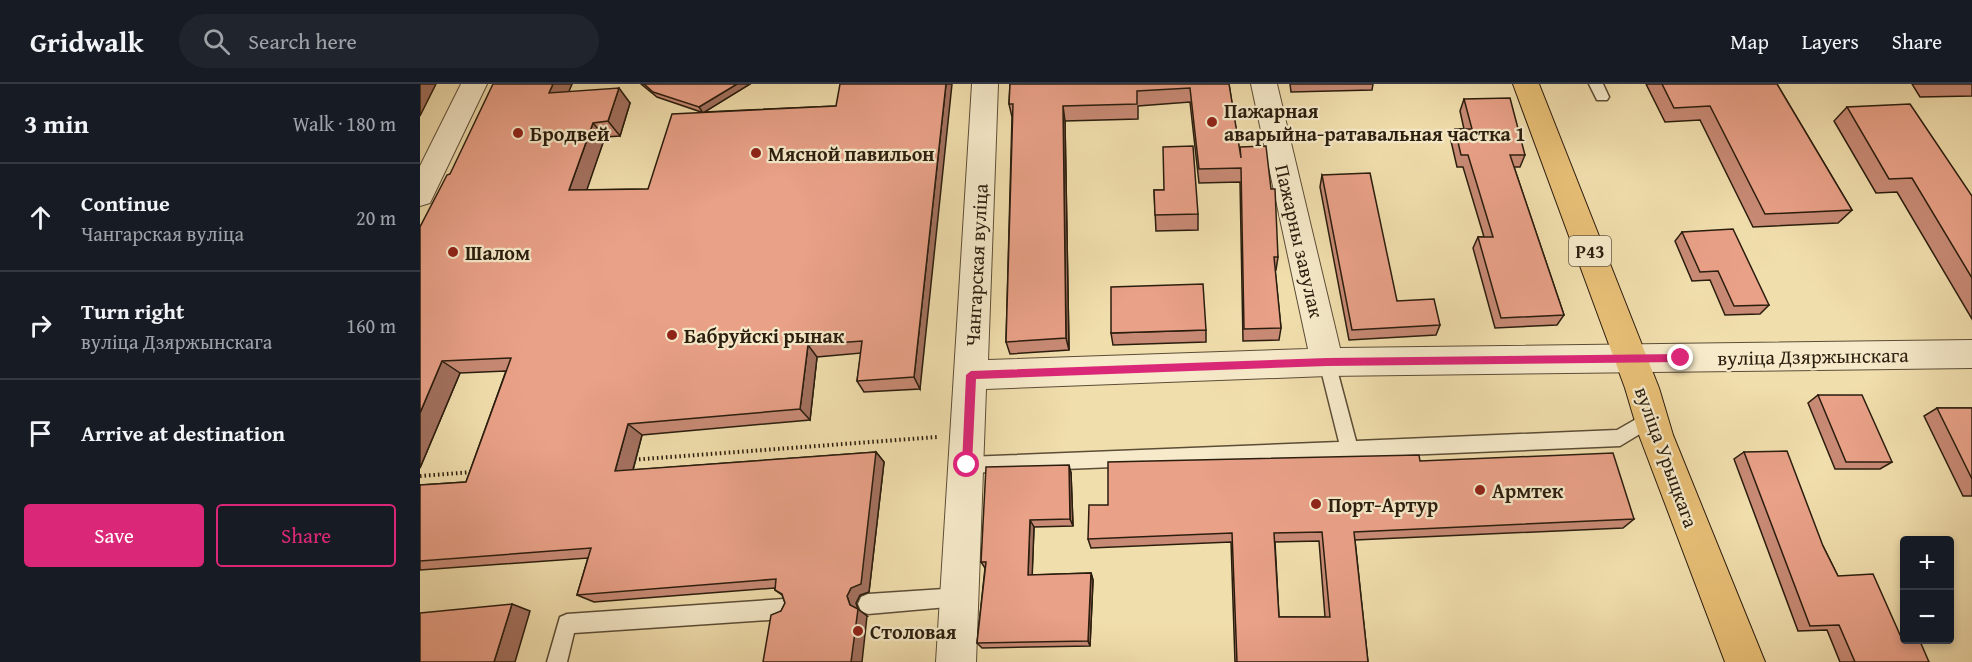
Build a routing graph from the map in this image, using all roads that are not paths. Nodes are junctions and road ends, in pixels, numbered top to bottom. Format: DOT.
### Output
graph roads {
  1 [pos="474,84"];
  2 [pos="985,84"];
  3 [pos="1264,84"];
  4 [pos="1526,84"];
  5 [pos="1596,84"];
  6 [pos="1602,98"];
  7 [pos="420,195"];
  8 [pos="1972,354"];
  9 [pos="1631,359"];
  10 [pos="1327,362"];
  11 [pos="971,375"];
  12 [pos="1652,418"];
  13 [pos="1349,449"];
  14 [pos="968,450"];
  15 [pos="959,597"];
  16 [pos="868,604"];
  17 [pos="784,609"];
  18 [pos="557,662"];
  19 [pos="956,662"];
  20 [pos="1745,662"];
  1 -- 7 [label="street"];
  2 -- 11 [label="street, Чангарская вуліца"];
  3 -- 10 [label="street, Пажарны завулак"];
  4 -- 9 [label="main road, вуліца Урыцкага / Р43"];
  5 -- 6 [label="lane"];
  8 -- 9 [label="street, вуліца Дзяржынскага"];
  9 -- 10 [label="street, вуліца Дзяржынскага"];
  9 -- 12 [label="main road, вуліца Урыцкага / Р43"];
  10 -- 11 [label="street, вуліца Дзяржынскага"];
  10 -- 13 [label="lane"];
  11 -- 14 [label="street, Чангарская вуліца"];
  12 -- 13 [label="lane"];
  12 -- 20 [label="main road, вуліца Урыцкага / Р43"];
  13 -- 14 [label="lane"];
  14 -- 15 [label="street, Чангарская вуліца"];
  15 -- 16 [label="lane"];
  15 -- 19 [label="street, Чангарская вуліца"];
  17 -- 18 [label="lane"];
}
